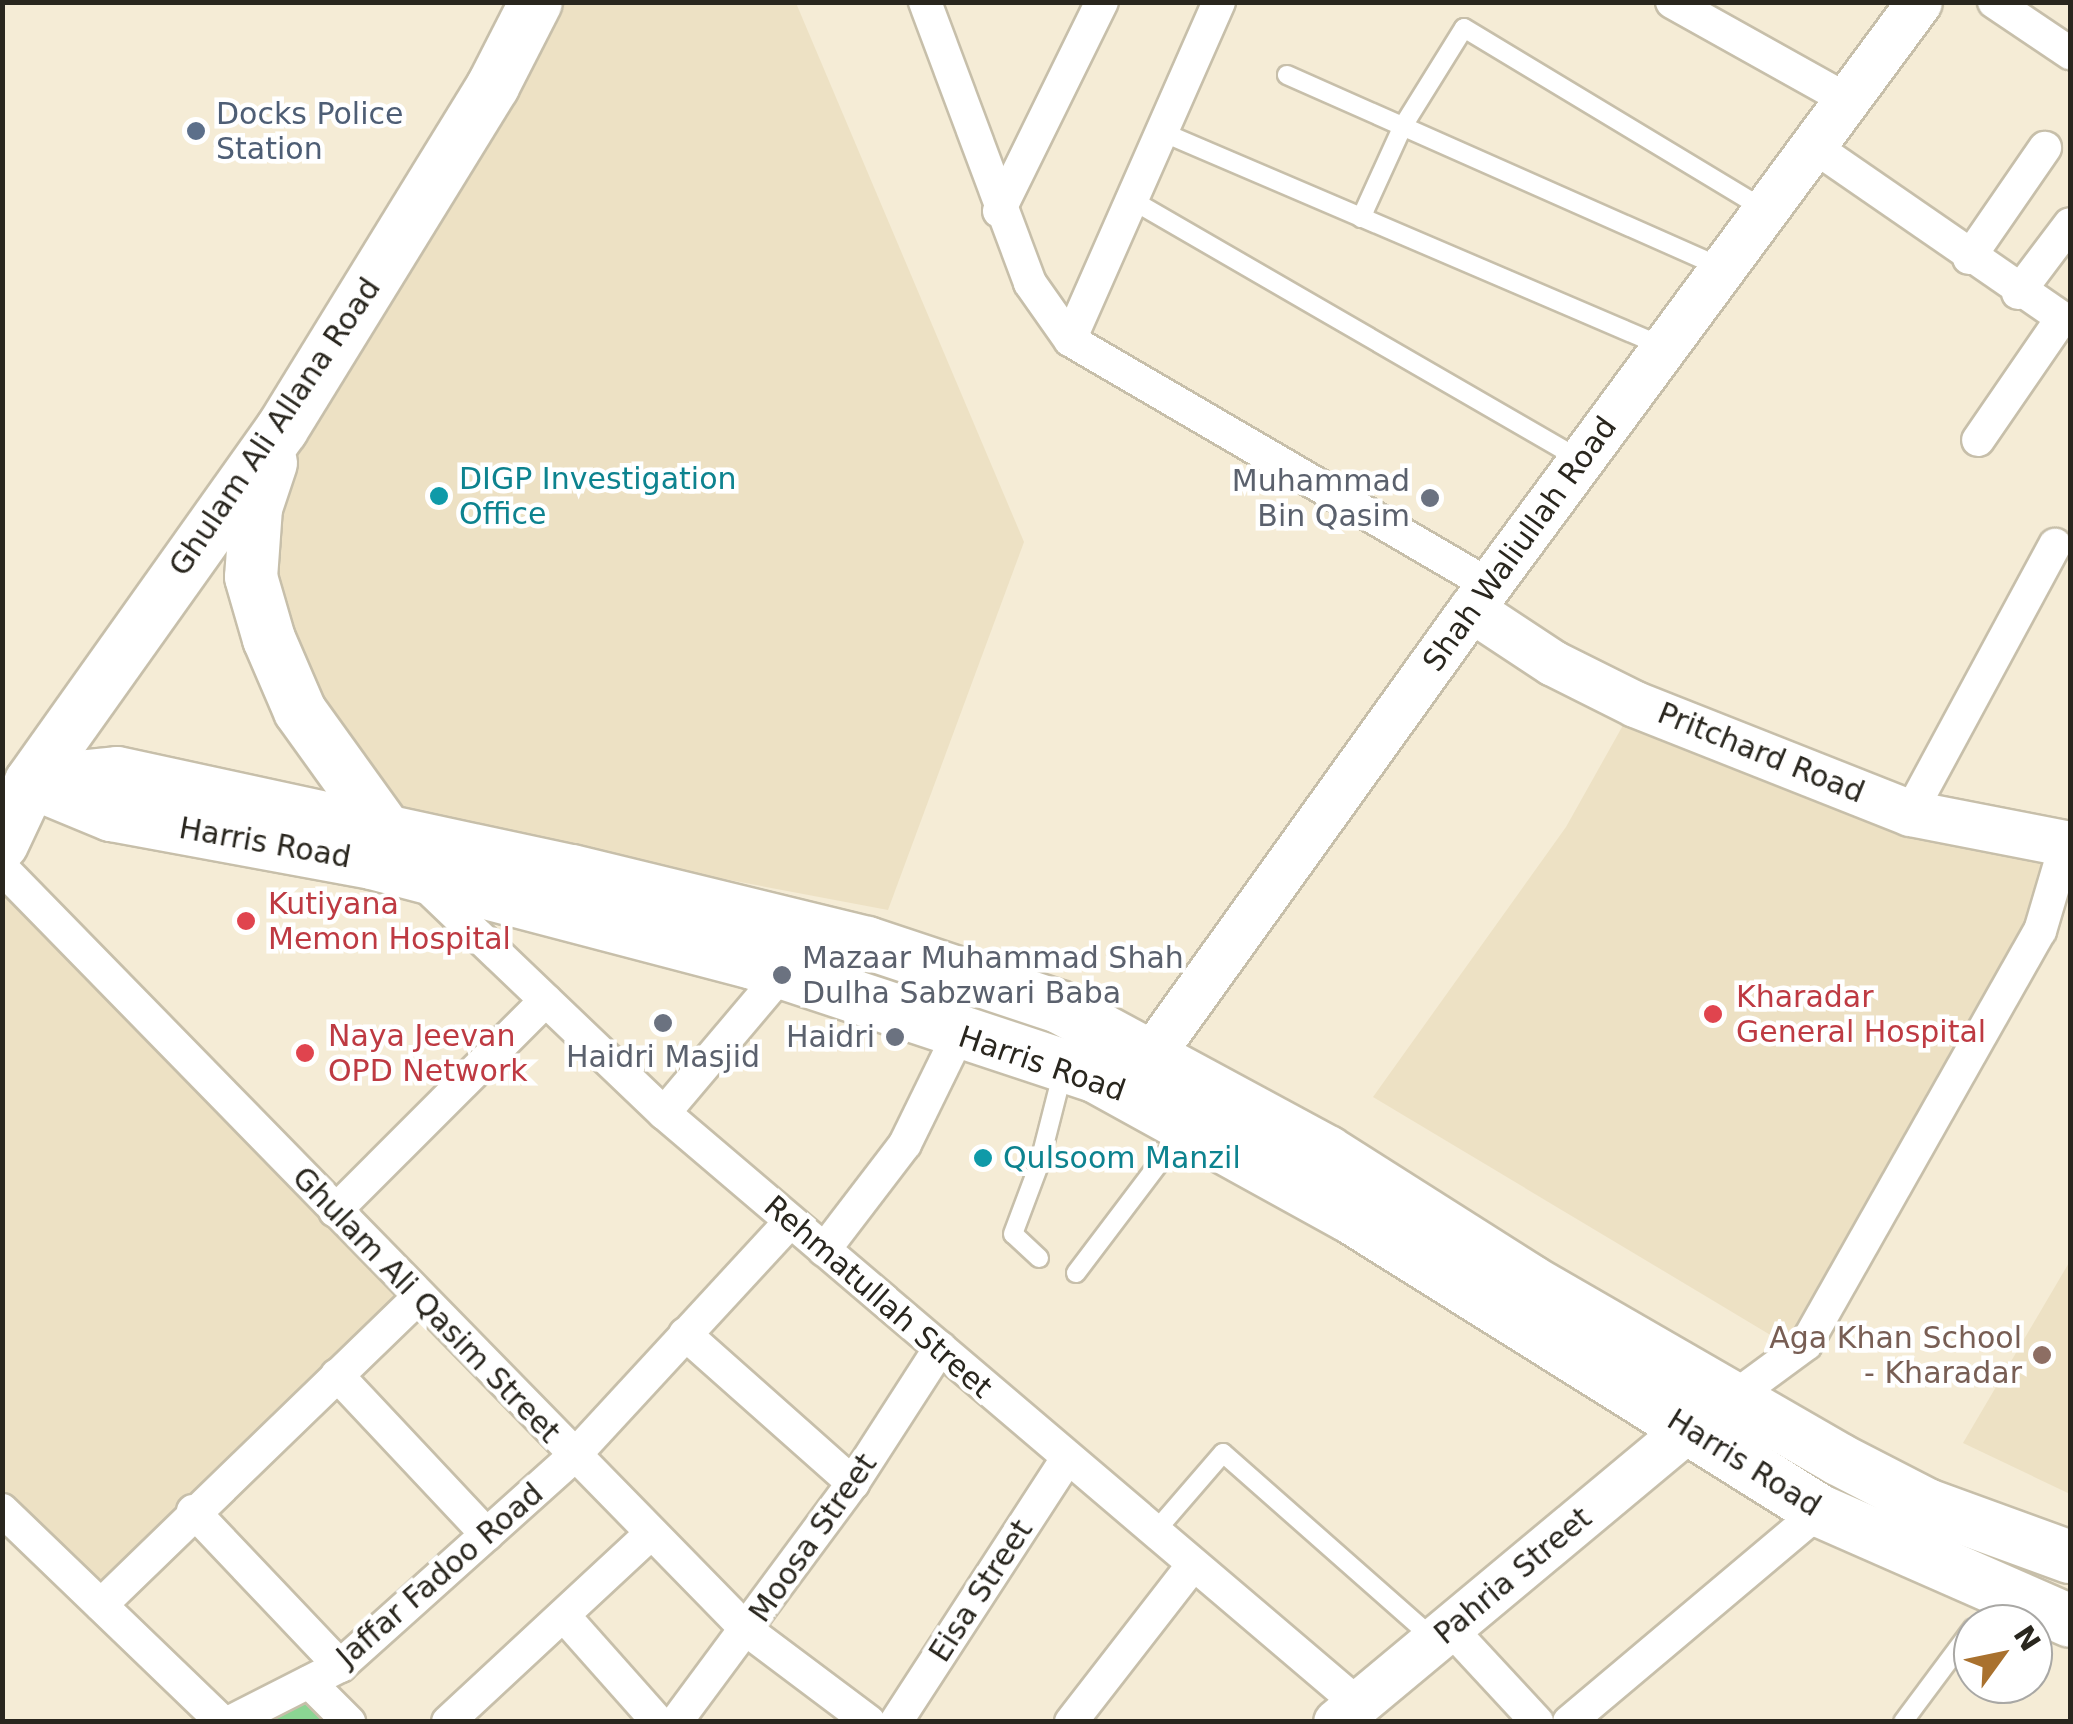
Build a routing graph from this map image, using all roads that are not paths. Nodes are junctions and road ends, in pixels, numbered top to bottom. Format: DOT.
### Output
graph roads {
  1 [pos="536,2"];
  2 [pos="925,2"];
  3 [pos="1102,2"];
  4 [pos="1219,2"];
  5 [pos="1672,2"];
  6 [pos="1920,2"];
  7 [pos="1994,2"];
  8 [pos="2070,54"];
  9 [pos="1286,75"];
  10 [pos="1847,100"];
  11 [pos="1403,126"];
  12 [pos="1162,132"];
  13 [pos="1813,146"];
  14 [pos="2045,148"];
  15 [pos="1132,200"];
  16 [pos="999,210"];
  17 [pos="1766,210"];
  18 [pos="1361,218"];
  19 [pos="2070,224"];
  20 [pos="1969,258"];
  21 [pos="1723,268"];
  22 [pos="2018,293"];
  23 [pos="1070,340"];
  24 [pos="1664,347"];
  25 [pos="282,429"];
  26 [pos="1978,440"];
  27 [pos="1581,460"];
  28 [pos="2055,545"];
  29 [pos="1480,597"];
  30 [pos="17,783"];
  31 [pos="1910,814"];
  32 [pos="2,844"];
  33 [pos="2068,844"];
  34 [pos="400,853"];
  35 [pos="2,868"];
  36 [pos="783,972"];
  37 [pos="546,1000"];
  38 [pos="958,1036"];
  39 [pos="1064,1066"];
  40 [pos="1138,1071"];
  41 [pos="664,1114"];
  42 [pos="1187,1125"];
  43 [pos="335,1211"];
  44 [pos="790,1222"];
  45 [pos="824,1250"];
  46 [pos="1039,1258"];
  47 [pos="1076,1273"];
  48 [pos="418,1297"];
  49 [pos="685,1334"];
  50 [pos="940,1348"];
  51 [pos="337,1375"];
  52 [pos="1733,1399"];
  53 [pos="1688,1429"];
  54 [pos="574,1457"];
  55 [pos="1066,1460"];
  56 [pos="853,1483"];
  57 [pos="2,1510"];
  58 [pos="1820,1511"];
  59 [pos="194,1512"];
  60 [pos="487,1534"];
  61 [pos="650,1534"];
  62 [pos="1154,1534"];
  63 [pos="2070,1557"];
  64 [pos="1192,1566"];
  65 [pos="1965,1604"];
  66 [pos="101,1606"];
  67 [pos="564,1616"];
  68 [pos="748,1631"];
  69 [pos="1443,1635"];
  70 [pos="1953,1655"];
  71 [pos="340,1666"];
  72 [pos="309,1682"];
  73 [pos="1347,1712"];
  74 [pos="459,1718"];
  75 [pos="222,1722"];
  76 [pos="230,1722"];
  77 [pos="349,1722"];
  78 [pos="658,1722"];
  79 [pos="676,1722"];
  80 [pos="868,1722"];
  81 [pos="896,1722"];
  82 [pos="1071,1722"];
  83 [pos="1537,1722"];
  84 [pos="1569,1722"];
  85 [pos="1904,1722"];
  1 -- 25 [label="main road, Ghulam Ali Allana Road"];
  2 -- 16 [label="street"];
  3 -- 16 [label="street"];
  4 -- 12 [label="street"];
  5 -- 10 [label="street"];
  6 -- 10 [label="street, Shah Waliullah Road"];
  7 -- 8 [label="street"];
  9 -- 11 [label="lane"];
  10 -- 13 [label="street, Shah Waliullah Road"];
  11 -- 17 [label="lane"];
  11 -- 18 [label="lane"];
  11 -- 21 [label="lane"];
  12 -- 15 [label="street"];
  12 -- 18 [label="lane"];
  13 -- 17 [label="street, Shah Waliullah Road"];
  13 -- 20 [label="street"];
  14 -- 20 [label="street"];
  15 -- 23 [label="street"];
  15 -- 27 [label="lane"];
  16 -- 23 [label="street"];
  17 -- 21 [label="street, Shah Waliullah Road"];
  18 -- 24 [label="lane"];
  19 -- 22 [label="street"];
  20 -- 22 [label="street"];
  21 -- 24 [label="street, Shah Waliullah Road"];
  22 -- 26 [label="street"];
  23 -- 29 [label="street"];
  24 -- 27 [label="street, Shah Waliullah Road"];
  25 -- 30 [label="main road, Ghulam Ali Allana Road"];
  25 -- 34 [label="main road"];
  27 -- 29 [label="street, Shah Waliullah Road"];
  28 -- 31 [label="street"];
  29 -- 31 [label="street, Pritchard Road"];
  29 -- 40 [label="street, Shah Waliullah Road"];
  30 -- 32 [label="main road, Ghulam Ali Allana Road"];
  30 -- 34 [label="main road, Harris Road"];
  31 -- 33 [label="street, Pritchard Road"];
  33 -- 52 [label="street"];
  34 -- 36 [label="main road, Harris Road"];
  34 -- 37 [label="street, Rehmatullah Street"];
  34 -- 40 [label="main road, Harris Road"];
  35 -- 43 [label="street, Ghulam Ali Qasim Street"];
  36 -- 38 [label="main road, Harris Road"];
  36 -- 41 [label="street"];
  37 -- 41 [label="street, Rehmatullah Street"];
  37 -- 43 [label="street"];
  38 -- 39 [label="main road, Harris Road"];
  38 -- 45 [label="street"];
  39 -- 40 [label="main road, Harris Road"];
  39 -- 46 [label="lane"];
  40 -- 42 [label="main road, Harris Road"];
  40 -- 52 [label="main road, Harris Road"];
  41 -- 44 [label="street, Rehmatullah Street"];
  42 -- 47 [label="lane"];
  42 -- 53 [label="main road, Harris Road"];
  43 -- 48 [label="street, Ghulam Ali Qasim Street"];
  44 -- 45 [label="street, Rehmatullah Street"];
  44 -- 49 [label="street, Jaffar Fadoo Road"];
  45 -- 50 [label="street, Rehmatullah Street"];
  48 -- 51 [label="street"];
  48 -- 54 [label="street, Ghulam Ali Qasim Street"];
  49 -- 54 [label="street, Jaffar Fadoo Road"];
  49 -- 56 [label="street"];
  50 -- 55 [label="street, Rehmatullah Street"];
  50 -- 56 [label="street, Moosa Street"];
  51 -- 59 [label="street"];
  51 -- 60 [label="street"];
  52 -- 53 [label="street"];
  52 -- 63 [label="main road, Harris Road"];
  53 -- 58 [label="main road, Harris Road"];
  53 -- 69 [label="street, Pahria Street"];
  54 -- 60 [label="street, Jaffar Fadoo Road"];
  54 -- 61 [label="street, Ghulam Ali Qasim Street"];
  55 -- 62 [label="street, Rehmatullah Street"];
  55 -- 81 [label="street, Eisa Street"];
  56 -- 68 [label="street, Moosa Street"];
  57 -- 66 [label="street"];
  58 -- 65 [label="main road, Harris Road"];
  58 -- 84 [label="street"];
  59 -- 66 [label="street"];
  59 -- 71 [label="street"];
  60 -- 71 [label="street, Jaffar Fadoo Road"];
  61 -- 67 [label="street"];
  61 -- 68 [label="street, Ghulam Ali Qasim Street"];
  62 -- 64 [label="street, Rehmatullah Street"];
  62 -- 69 [label="lane"];
  64 -- 73 [label="street, Rehmatullah Street"];
  64 -- 82 [label="street"];
  66 -- 75 [label="street"];
  67 -- 74 [label="street"];
  67 -- 78 [label="street"];
  68 -- 79 [label="street, Moosa Street"];
  68 -- 80 [label="street, Ghulam Ali Qasim Street"];
  69 -- 73 [label="street, Pahria Street"];
  69 -- 83 [label="street"];
  70 -- 85 [label="lane"];
  71 -- 72 [label="street, Jaffar Fadoo Road"];
  72 -- 76 [label="street, Jaffar Fadoo Road"];
  72 -- 77 [label="street"];
}
